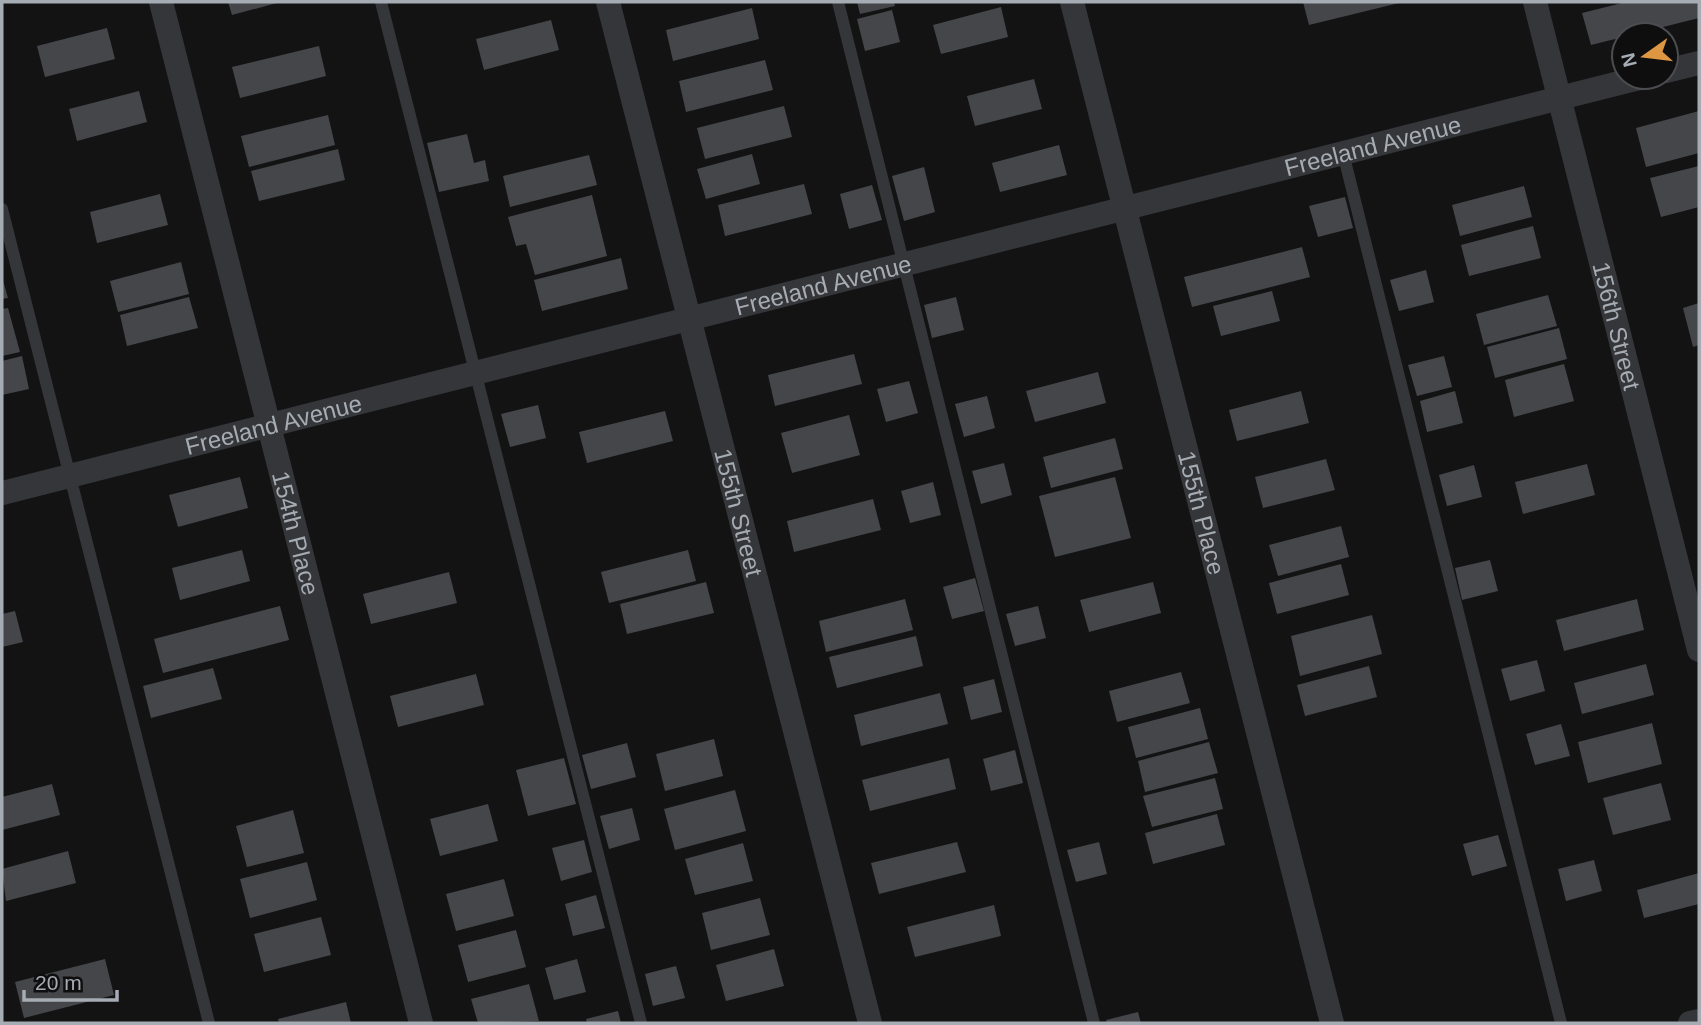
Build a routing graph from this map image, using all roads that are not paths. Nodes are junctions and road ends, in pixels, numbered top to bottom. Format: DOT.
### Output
graph roads {
  1 [pos="161,2"];
  2 [pos="382,2"];
  3 [pos="608,2"];
  4 [pos="838,2"];
  5 [pos="1072,2"];
  6 [pos="1535,2"];
  7 [pos="1699,63"];
  8 [pos="1680,68"];
  9 [pos="1610,85"];
  10 [pos="1559,98"];
  11 [pos="1343,153"];
  12 [pos="2,209"];
  13 [pos="1125,209"];
  14 [pos="903,265"];
  15 [pos="689,319"];
  16 [pos="476,373"];
  17 [pos="269,425"];
  18 [pos="69,476"];
  19 [pos="2,493"];
  20 [pos="1699,650"];
  21 [pos="1699,1021"];
  22 [pos="209,1023"];
  23 [pos="421,1023"];
  24 [pos="641,1023"];
  25 [pos="870,1023"];
  26 [pos="1094,1023"];
  27 [pos="1332,1023"];
  28 [pos="1560,1023"];
  29 [pos="1690,1023"];
  1 -- 17 [label="street, 154th Place"];
  2 -- 16 [label="lane"];
  3 -- 15 [label="street, 155th Street"];
  4 -- 14 [label="lane"];
  5 -- 13 [label="street, 155th Place"];
  6 -- 10 [label="street, 156th Street"];
  7 -- 8 [label="street"];
  9 -- 10 [label="street, Freeland Avenue"];
  10 -- 11 [label="street, Freeland Avenue"];
  10 -- 20 [label="street, 156th Street"];
  11 -- 13 [label="street, Freeland Avenue"];
  11 -- 28 [label="lane"];
  12 -- 18 [label="lane"];
  13 -- 14 [label="street, Freeland Avenue"];
  13 -- 27 [label="street, 155th Place"];
  14 -- 15 [label="street, Freeland Avenue"];
  14 -- 26 [label="lane"];
  15 -- 16 [label="street, Freeland Avenue"];
  15 -- 25 [label="street, 155th Street"];
  16 -- 17 [label="street, Freeland Avenue"];
  16 -- 24 [label="lane"];
  17 -- 18 [label="street, Freeland Avenue"];
  17 -- 23 [label="street, 154th Place"];
  18 -- 19 [label="street, Freeland Avenue"];
  18 -- 22 [label="lane"];
  21 -- 29 [label="street"];
}
